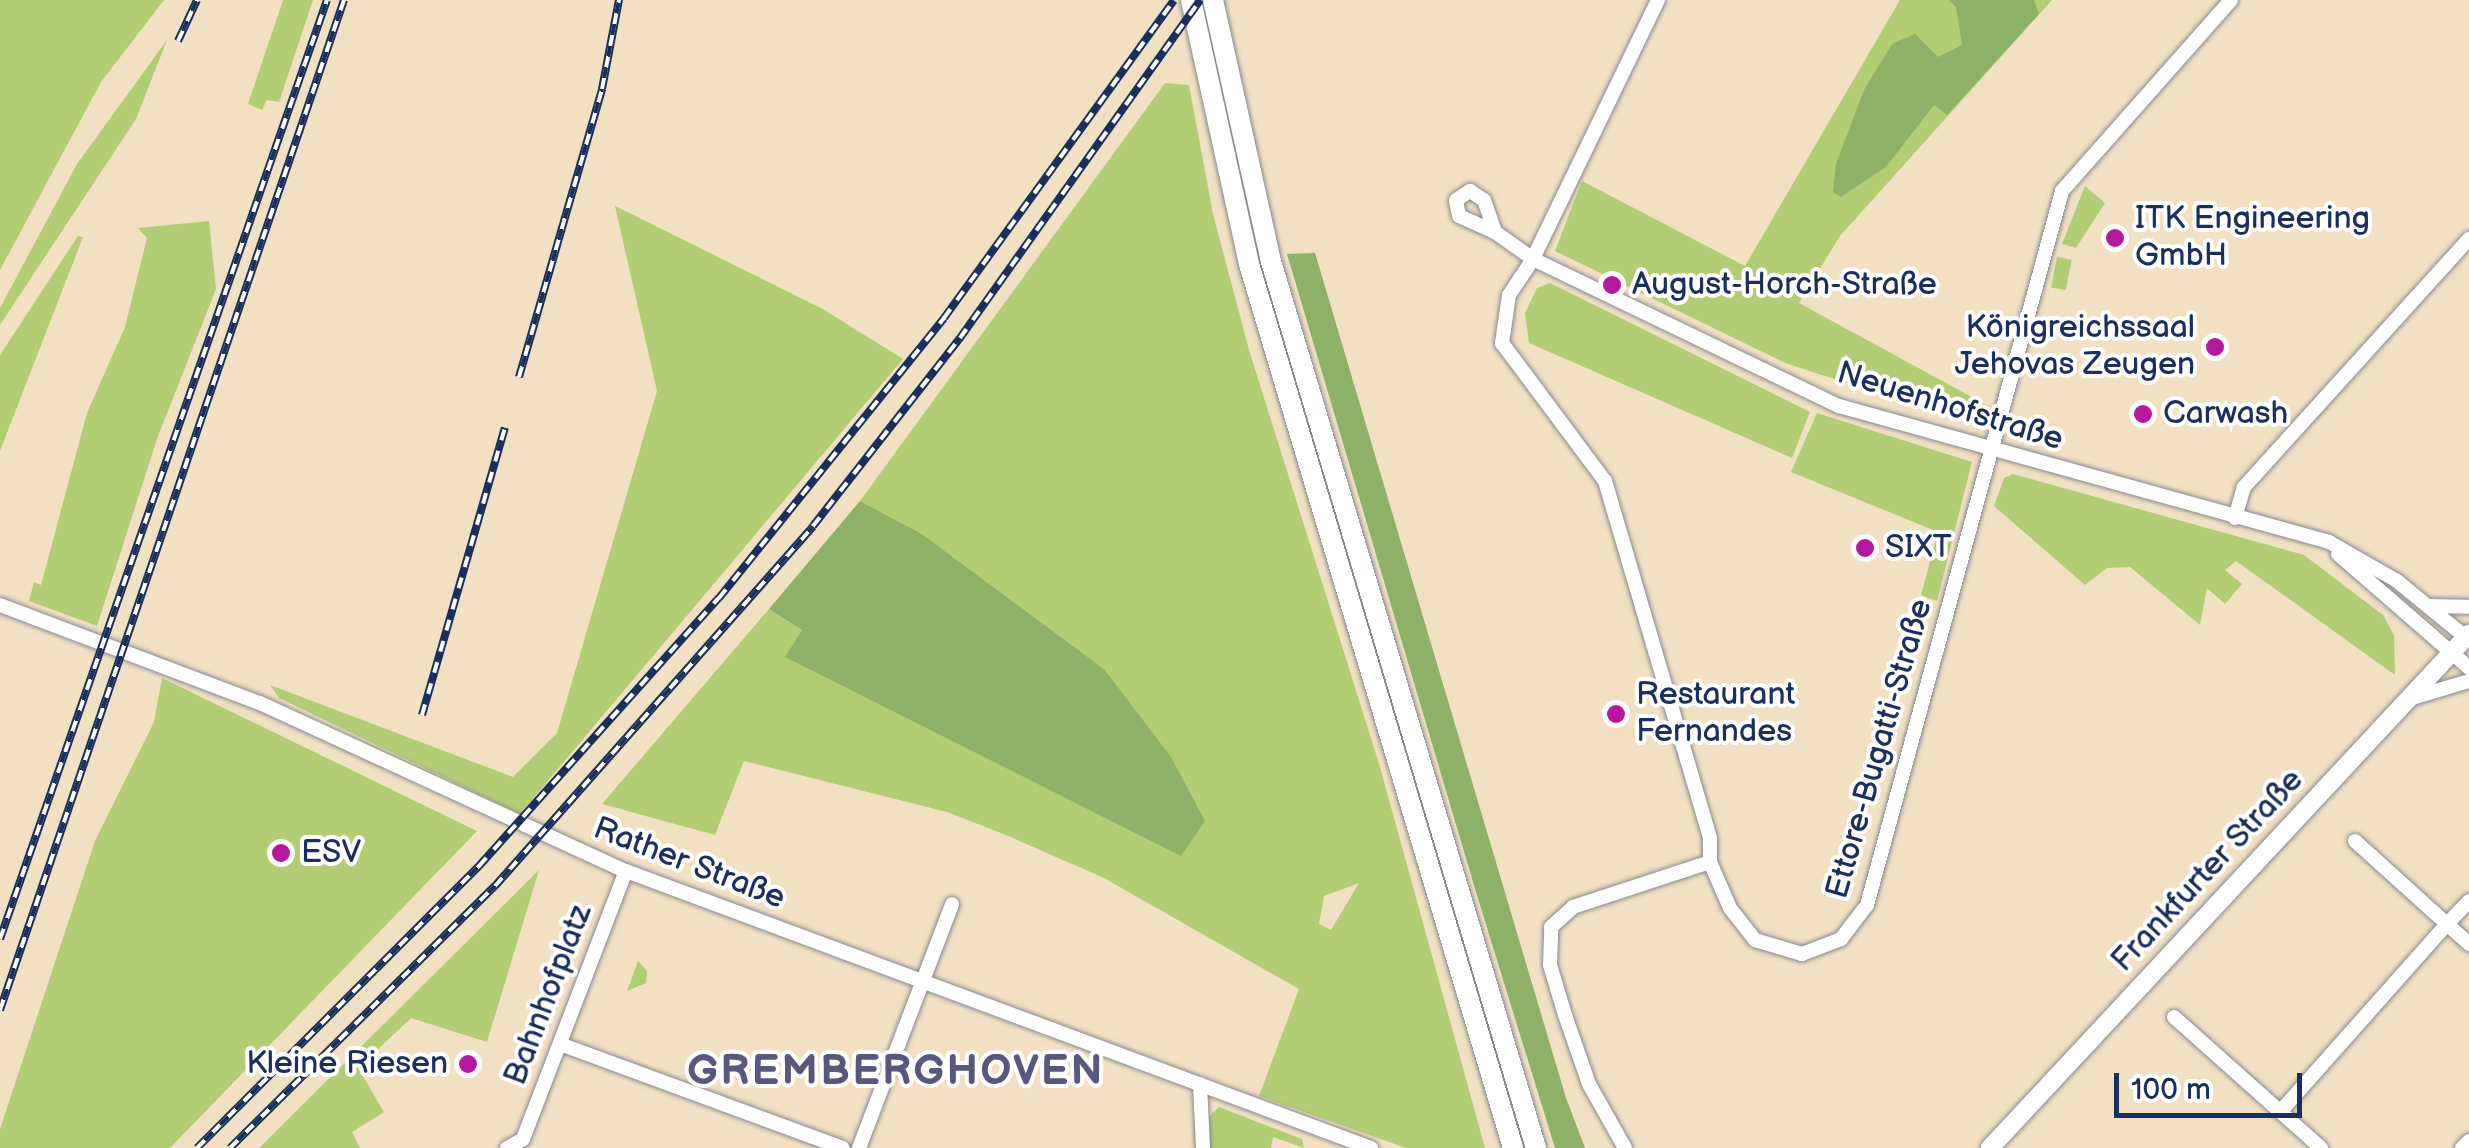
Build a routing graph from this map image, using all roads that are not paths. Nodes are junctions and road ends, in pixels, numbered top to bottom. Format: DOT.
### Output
graph roads {
  1 [pos="1192,0"];
  2 [pos="1213,0"];
  3 [pos="1658,0"];
  4 [pos="2230,0"];
  5 [pos="1495,232"];
  6 [pos="2469,239"];
  7 [pos="1533,259"];
  8 [pos="1995,450"];
  9 [pos="2235,518"];
  10 [pos="2302,536"];
  11 [pos="0,605"];
  12 [pos="2430,606"];
  13 [pos="2469,606"];
  14 [pos="2468,637"];
  15 [pos="2452,653"];
  16 [pos="2469,668"];
  17 [pos="2469,682"];
  18 [pos="2407,700"];
  19 [pos="2355,841"];
  20 [pos="1710,862"];
  21 [pos="626,871"];
  22 [pos="2469,901"];
  23 [pos="952,904"];
  24 [pos="2447,924"];
  25 [pos="2469,944"];
  26 [pos="922,982"];
  27 [pos="2174,1017"];
  28 [pos="1479,1029"];
  29 [pos="560,1044"];
  30 [pos="1200,1084"];
  31 [pos="2280,1112"];
  32 [pos="1321,1130"];
  33 [pos="2469,1140"];
  34 [pos="523,1143"];
  35 [pos="1315,1146"];
  36 [pos="507,1148"];
  37 [pos="842,1148"];
  38 [pos="860,1148"];
  39 [pos="1203,1148"];
  40 [pos="1371,1148"];
  41 [pos="1498,1148"];
  42 [pos="1513,1148"];
  43 [pos="1536,1148"];
  44 [pos="1625,1148"];
  45 [pos="1990,1148"];
  46 [pos="2320,1148"];
  47 [pos="2462,1148"];
  1 -- 28 [label="highway"];
  2 -- 43 [label="highway"];
  3 -- 7 [label="street"];
  4 -- 8 [label="street, Ettore-Bugatti-Straße"];
  5 -- 7 [label="street, Neuenhofstraße"];
  6 -- 9 [label="street"];
  7 -- 8 [label="street, Neuenhofstraße"];
  7 -- 20 [label="street, Ettore-Bugatti-Straße"];
  8 -- 9 [label="street, Neuenhofstraße"];
  8 -- 20 [label="street, Ettore-Bugatti-Straße"];
  9 -- 10 [label="street, Neuenhofstraße"];
  10 -- 12 [label="street, Neuenhofstraße"];
  10 -- 15 [label="street, Neuenhofstraße"];
  11 -- 21 [label="street, Rather Straße"];
  12 -- 13 [label="street"];
  12 -- 14 [label="street, Neuenhofstraße"];
  14 -- 15 [label="main road, Frankfurter Straße"];
  15 -- 16 [label="street, Neuenhofstraße"];
  15 -- 18 [label="main road, Frankfurter Straße"];
  17 -- 18 [label="street"];
  18 -- 45 [label="main road, Frankfurter Straße"];
  19 -- 24 [label="street"];
  20 -- 44 [label="street"];
  21 -- 26 [label="street, Rather Straße"];
  21 -- 29 [label="street, Bahnhofplatz"];
  22 -- 24 [label="street"];
  23 -- 26 [label="street"];
  24 -- 25 [label="street"];
  24 -- 31 [label="street"];
  26 -- 30 [label="street, Rather Straße"];
  26 -- 38 [label="street"];
  27 -- 31 [label="street"];
  28 -- 41 [label="highway"];
  28 -- 42 [label="highway"];
  29 -- 34 [label="street, Bahnhofplatz"];
  29 -- 37 [label="street"];
  30 -- 32 [label="street, Rather Straße"];
  30 -- 39 [label="street"];
  31 -- 46 [label="street"];
  32 -- 35 [label="street"];
  32 -- 40 [label="street, Rather Straße"];
  33 -- 47 [label="street"];
  34 -- 36 [label="street"];
}
